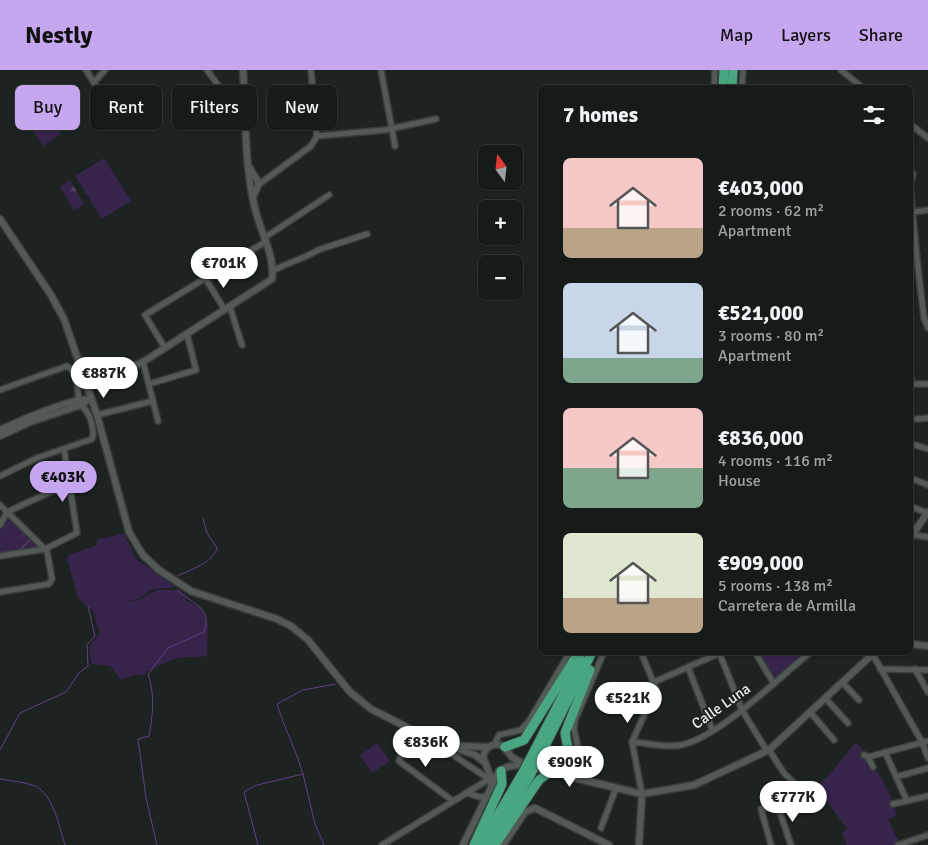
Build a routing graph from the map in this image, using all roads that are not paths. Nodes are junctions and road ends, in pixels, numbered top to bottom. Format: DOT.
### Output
graph roads {
  1 [pos="86,70"];
  2 [pos="105,70"];
  3 [pos="207,70"];
  4 [pos="243,70"];
  5 [pos="312,70"];
  6 [pos="380,70"];
  7 [pos="715,70"];
  8 [pos="724,70"];
  9 [pos="733,70"];
  10 [pos="743,70"];
  11 [pos="841,70"];
  12 [pos="95,81"];
  13 [pos="97,85"];
  14 [pos="218,85"];
  15 [pos="244,85"];
  16 [pos="714,85"];
  17 [pos="723,85"];
  18 [pos="732,85"];
  19 [pos="742,85"];
  20 [pos="859,85"];
  21 [pos="436,119"];
  22 [pos="913,126"];
  23 [pos="246,130"];
  24 [pos="392,130"];
  25 [pos="317,136"];
  26 [pos="928,138"];
  27 [pos="395,146"];
  28 [pos="254,183"];
  29 [pos="329,195"];
  30 [pos="928,210"];
  31 [pos="913,212"];
  32 [pos="0,219"];
  33 [pos="368,234"];
  34 [pos="264,240"];
  35 [pos="273,271"];
  36 [pos="206,278"];
  37 [pos="228,308"];
  38 [pos="928,328"];
  39 [pos="187,334"];
  40 [pos="242,345"];
  41 [pos="165,348"];
  42 [pos="143,362"];
  43 [pos="79,367"];
  44 [pos="149,384"];
  45 [pos="913,384"];
  46 [pos="928,384"];
  47 [pos="90,385"];
  48 [pos="0,390"];
  49 [pos="88,396"];
  50 [pos="153,401"];
  51 [pos="80,402"];
  52 [pos="97,415"];
  53 [pos="928,418"];
  54 [pos="916,419"];
  55 [pos="158,421"];
  56 [pos="99,423"];
  57 [pos="0,430"];
  58 [pos="0,436"];
  59 [pos="915,445"];
  60 [pos="64,449"];
  61 [pos="928,449"];
  62 [pos="106,451"];
  63 [pos="0,476"];
  64 [pos="913,479"];
  65 [pos="70,483"];
  66 [pos="928,485"];
  67 [pos="0,505"];
  68 [pos="913,507"];
  69 [pos="7,512"];
  70 [pos="928,512"];
  71 [pos="0,525"];
  72 [pos="913,535"];
  73 [pos="913,537"];
  74 [pos="928,537"];
  75 [pos="45,548"];
  76 [pos="0,556"];
  77 [pos="0,592"];
  78 [pos="913,644"];
  79 [pos="928,646"];
  80 [pos="568,655"];
  81 [pos="577,655"];
  82 [pos="583,655"];
  83 [pos="590,655"];
  84 [pos="596,655"];
  85 [pos="603,655"];
  86 [pos="642,655"];
  87 [pos="715,655"];
  88 [pos="721,655"];
  89 [pos="757,655"];
  90 [pos="802,655"];
  91 [pos="808,655"];
  92 [pos="867,655"];
  93 [pos="869,655"];
  94 [pos="804,658"];
  95 [pos="688,667"];
  96 [pos="880,669"];
  97 [pos="915,670"];
  98 [pos="928,670"];
  99 [pos="654,682"];
  100 [pos="842,682"];
  101 [pos="774,684"];
  102 [pos="928,692"];
  103 [pos="825,698"];
  104 [pos="859,700"];
  105 [pos="742,710"];
  106 [pos="810,712"];
  107 [pos="848,723"];
  108 [pos="712,729"];
  109 [pos="414,732"];
  110 [pos="834,740"];
  111 [pos="925,741"];
  112 [pos="632,742"];
  113 [pos="440,743"];
  114 [pos="448,745"];
  115 [pos="491,746"];
  116 [pos="507,751"];
  117 [pos="768,751"];
  118 [pos="885,752"];
  119 [pos="570,756"];
  120 [pos="536,757"];
  121 [pos="928,758"];
  122 [pos="483,760"];
  123 [pos="524,764"];
  124 [pos="574,767"];
  125 [pos="872,767"];
  126 [pos="928,768"];
  127 [pos="488,769"];
  128 [pos="502,770"];
  129 [pos="557,770"];
  130 [pos="526,775"];
  131 [pos="896,776"];
  132 [pos="585,780"];
  133 [pos="491,788"];
  134 [pos="616,788"];
  135 [pos="466,793"];
  136 [pos="642,794"];
  137 [pos="472,796"];
  138 [pos="487,796"];
  139 [pos="928,796"];
  140 [pos="453,801"];
  141 [pos="907,801"];
  142 [pos="893,804"];
  143 [pos="482,806"];
  144 [pos="778,807"];
  145 [pos="602,828"];
  146 [pos="928,835"];
  147 [pos="382,845"];
  148 [pos="462,845"];
  149 [pos="474,845"];
  150 [pos="480,845"];
  151 [pos="489,845"];
  152 [pos="495,845"];
  153 [pos="504,845"];
  154 [pos="609,845"];
  155 [pos="639,845"];
  156 [pos="771,845"];
  157 [pos="791,845"];
  158 [pos="898,845"];
  1 -- 12 [label="street"];
  2 -- 12 [label="street"];
  3 -- 14 [label="street"];
  4 -- 15 [label="street"];
  5 -- 25 [label="street"];
  6 -- 24 [label="street"];
  7 -- 16 [label="street"];
  8 -- 17 [label="highway"];
  9 -- 18 [label="highway"];
  10 -- 19 [label="street"];
  11 -- 20 [label="street"];
  12 -- 13 [label="street"];
  21 -- 24 [label="street"];
  22 -- 26 [label="street"];
  23 -- 28 [label="street"];
  24 -- 25 [label="street"];
  24 -- 27 [label="street"];
  25 -- 28 [label="street"];
  28 -- 34 [label="street"];
  29 -- 34 [label="street"];
  30 -- 31 [label="street"];
  31 -- 38 [label="street"];
  32 -- 43 [label="street"];
  33 -- 35 [label="street"];
  34 -- 35 [label="street"];
  34 -- 36 [label="street"];
  35 -- 37 [label="street"];
  36 -- 37 [label="street"];
  36 -- 41 [label="street"];
  37 -- 39 [label="street"];
  37 -- 40 [label="street"];
  39 -- 41 [label="street"];
  39 -- 44 [label="street"];
  41 -- 42 [label="street"];
  42 -- 44 [label="street"];
  42 -- 47 [label="street"];
  43 -- 47 [label="street"];
  43 -- 49 [label="street"];
  44 -- 50 [label="street"];
  45 -- 46 [label="street"];
  47 -- 49 [label="street"];
  47 -- 52 [label="street"];
  48 -- 51 [label="street"];
  49 -- 51 [label="street"];
  49 -- 52 [label="street"];
  49 -- 56 [label="street"];
  49 -- 62 [label="street"];
  50 -- 52 [label="street"];
  50 -- 55 [label="street"];
  51 -- 57 [label="street"];
  51 -- 58 [label="street"];
  51 -- 60 [label="street"];
  52 -- 56 [label="street"];
  53 -- 54 [label="street"];
  56 -- 62 [label="street"];
  59 -- 61 [label="street"];
  60 -- 63 [label="street"];
  60 -- 65 [label="street"];
  62 -- 109 [label="street"];
  64 -- 66 [label="street"];
  65 -- 69 [label="street"];
  65 -- 75 [label="street"];
  67 -- 69 [label="street"];
  68 -- 70 [label="street"];
  69 -- 71 [label="street"];
  69 -- 75 [label="street"];
  70 -- 72 [label="street"];
  73 -- 74 [label="street"];
  75 -- 76 [label="street"];
  75 -- 77 [label="street"];
  78 -- 79 [label="street"];
  80 -- 115 [label="street"];
  81 -- 116 [label="highway"];
  82 -- 120 [label="highway"];
  83 -- 120 [label="highway"];
  84 -- 119 [label="highway"];
  85 -- 119 [label="street"];
  86 -- 99 [label="street"];
  87 -- 95 [label="street"];
  88 -- 105 [label="street"];
  89 -- 101 [label="street"];
  90 -- 94 [label="street"];
  91 -- 94 [label="street, Calle Luna"];
  92 -- 100 [label="street"];
  93 -- 96 [label="street"];
  94 -- 101 [label="street, Calle Luna"];
  95 -- 99 [label="street"];
  95 -- 108 [label="street"];
  96 -- 97 [label="street"];
  96 -- 111 [label="street"];
  97 -- 98 [label="street"];
  97 -- 102 [label="street"];
  99 -- 112 [label="street"];
  100 -- 103 [label="street"];
  100 -- 104 [label="street"];
  101 -- 105 [label="street, Calle Luna"];
  103 -- 106 [label="street"];
  103 -- 107 [label="street"];
  105 -- 108 [label="street, Calle Luna"];
  105 -- 117 [label="street"];
  106 -- 110 [label="street"];
  106 -- 117 [label="street"];
  108 -- 112 [label="street, Calle Luna"];
  109 -- 113 [label="street"];
  109 -- 140 [label="street"];
  111 -- 118 [label="street"];
  111 -- 121 [label="street"];
  112 -- 136 [label="street"];
  113 -- 114 [label="street"];
  113 -- 135 [label="street"];
  114 -- 115 [label="street"];
  114 -- 122 [label="street"];
  115 -- 116 [label="street"];
  115 -- 122 [label="street"];
  116 -- 123 [label="street"];
  116 -- 128 [label="street"];
  117 -- 136 [label="street"];
  117 -- 144 [label="street"];
  118 -- 125 [label="street"];
  118 -- 131 [label="street"];
  119 -- 124 [label="street"];
  119 -- 129 [label="street"];
  120 -- 130 [label="highway, bridge"];
  122 -- 127 [label="street"];
  123 -- 128 [label="street"];
  123 -- 129 [label="street"];
  124 -- 129 [label="street"];
  124 -- 132 [label="street"];
  126 -- 131 [label="street"];
  127 -- 128 [label="street"];
  127 -- 133 [label="street"];
  128 -- 133 [label="street"];
  128 -- 149 [label="highway"];
  129 -- 132 [label="street"];
  129 -- 152 [label="highway"];
  130 -- 150 [label="highway"];
  130 -- 151 [label="highway"];
  131 -- 141 [label="street"];
  132 -- 134 [label="street"];
  133 -- 138 [label="street"];
  134 -- 136 [label="street"];
  134 -- 145 [label="street"];
  135 -- 137 [label="street"];
  135 -- 140 [label="street"];
  136 -- 155 [label="street"];
  137 -- 138 [label="street"];
  137 -- 143 [label="street"];
  138 -- 143 [label="street"];
  139 -- 141 [label="street"];
  140 -- 147 [label="street"];
  141 -- 142 [label="street"];
  143 -- 148 [label="street"];
  144 -- 156 [label="street"];
  144 -- 157 [label="street"];
  146 -- 158 [label="street"];
  153 -- 154 [label="street"];
}
